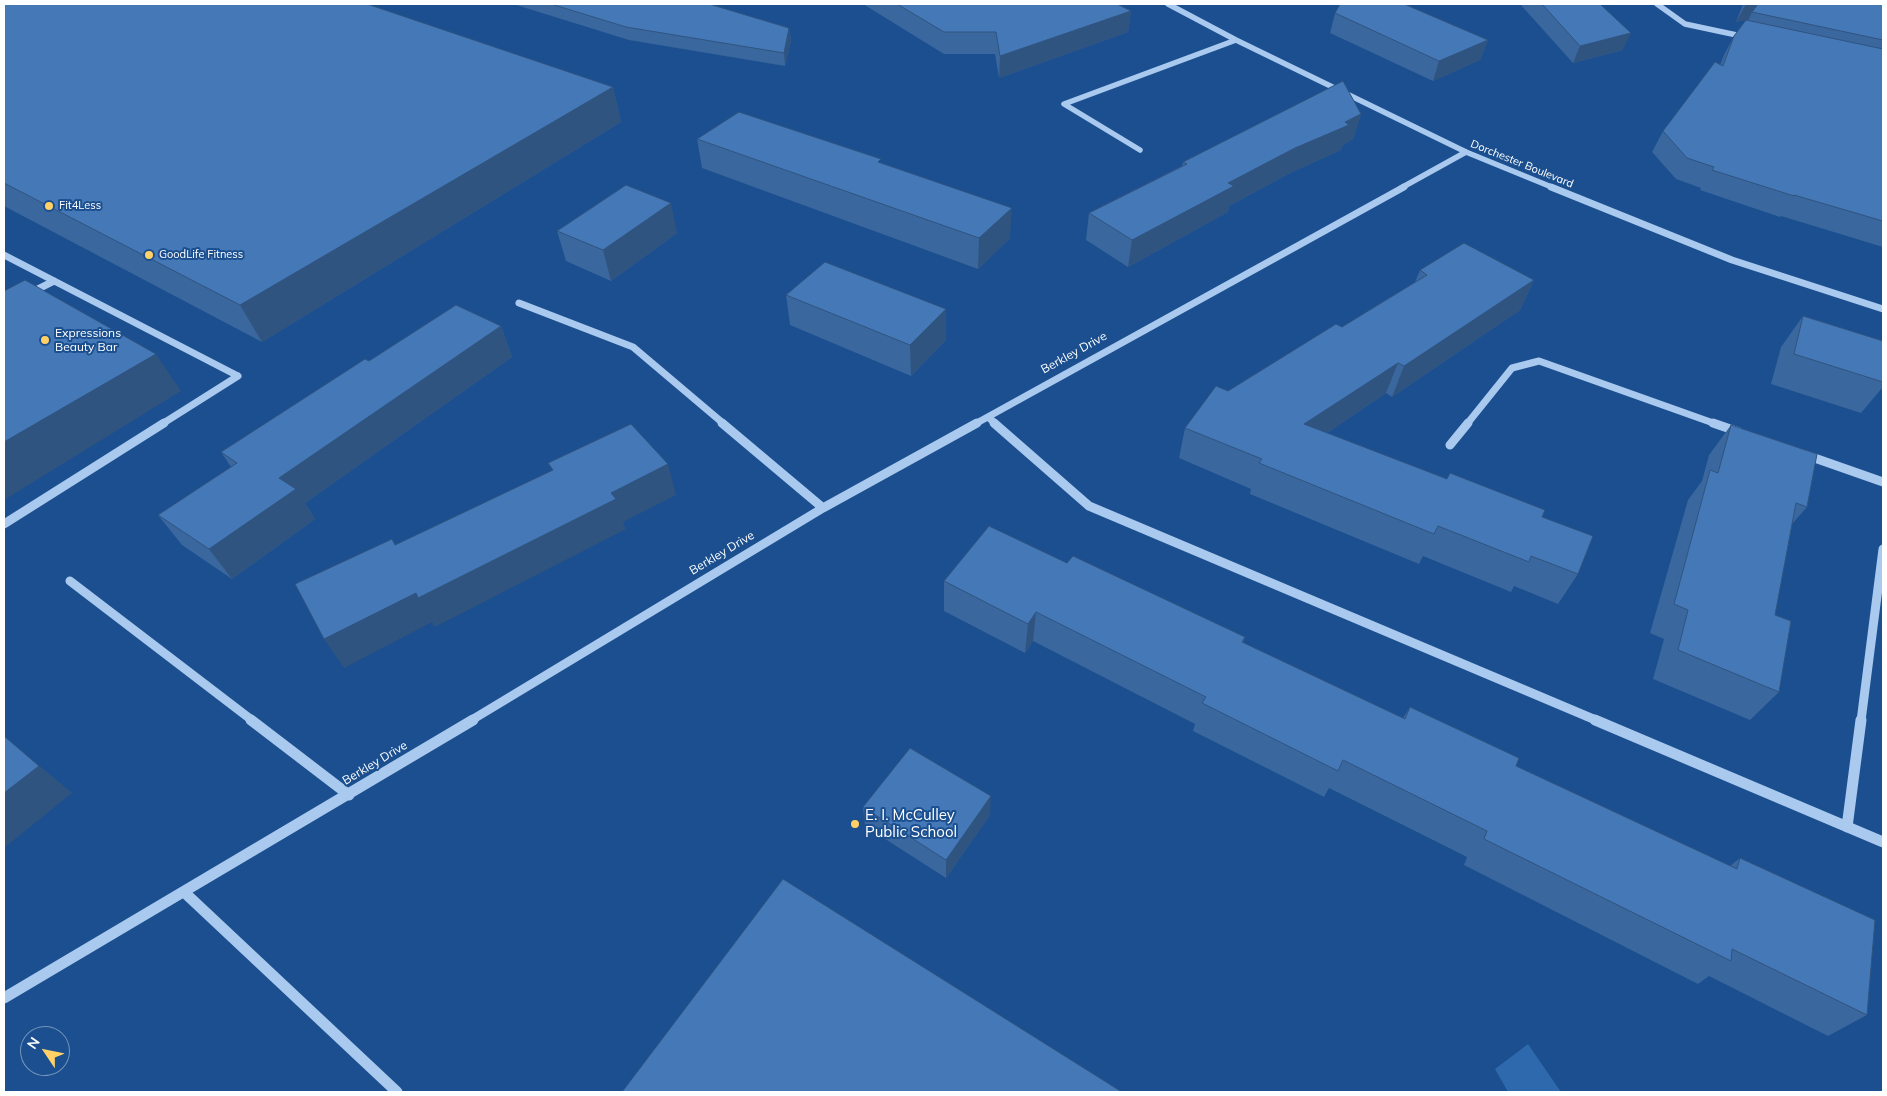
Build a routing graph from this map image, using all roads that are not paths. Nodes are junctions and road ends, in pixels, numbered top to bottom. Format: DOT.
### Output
graph roads {
  1 [pos="1168,4"];
  2 [pos="1657,4"];
  3 [pos="1753,39"];
  4 [pos="1236,40"];
  5 [pos="1140,150"];
  6 [pos="1466,152"];
  7 [pos="4,255"];
  8 [pos="54,281"];
  9 [pos="20,298"];
  10 [pos="520,302"];
  11 [pos="1883,309"];
  12 [pos="988,416"];
  13 [pos="1744,433"];
  14 [pos="1450,445"];
  15 [pos="1800,453"];
  16 [pos="1883,482"];
  17 [pos="823,508"];
  18 [pos="4,524"];
  19 [pos="1883,550"];
  20 [pos="70,581"];
  21 [pos="349,795"];
  22 [pos="1847,827"];
  23 [pos="1883,842"];
  24 [pos="184,892"];
  25 [pos="4,998"];
  26 [pos="396,1092"];
  1 -- 4 [label="street, Dorchester Boulevard"];
  2 -- 3 [label="street"];
  4 -- 5 [label="street"];
  4 -- 6 [label="street, Dorchester Boulevard"];
  6 -- 11 [label="street, Dorchester Boulevard"];
  6 -- 12 [label="street, Berkley Drive"];
  7 -- 8 [label="street"];
  8 -- 9 [label="street"];
  8 -- 18 [label="street"];
  10 -- 17 [label="street"];
  12 -- 17 [label="street, Berkley Drive"];
  12 -- 22 [label="street"];
  13 -- 14 [label="street"];
  15 -- 16 [label="street"];
  17 -- 21 [label="street, Berkley Drive"];
  19 -- 22 [label="street"];
  20 -- 21 [label="street"];
  21 -- 24 [label="street, Berkley Drive"];
  22 -- 23 [label="street"];
  24 -- 25 [label="street, Berkley Drive"];
  24 -- 26 [label="street"];
}
